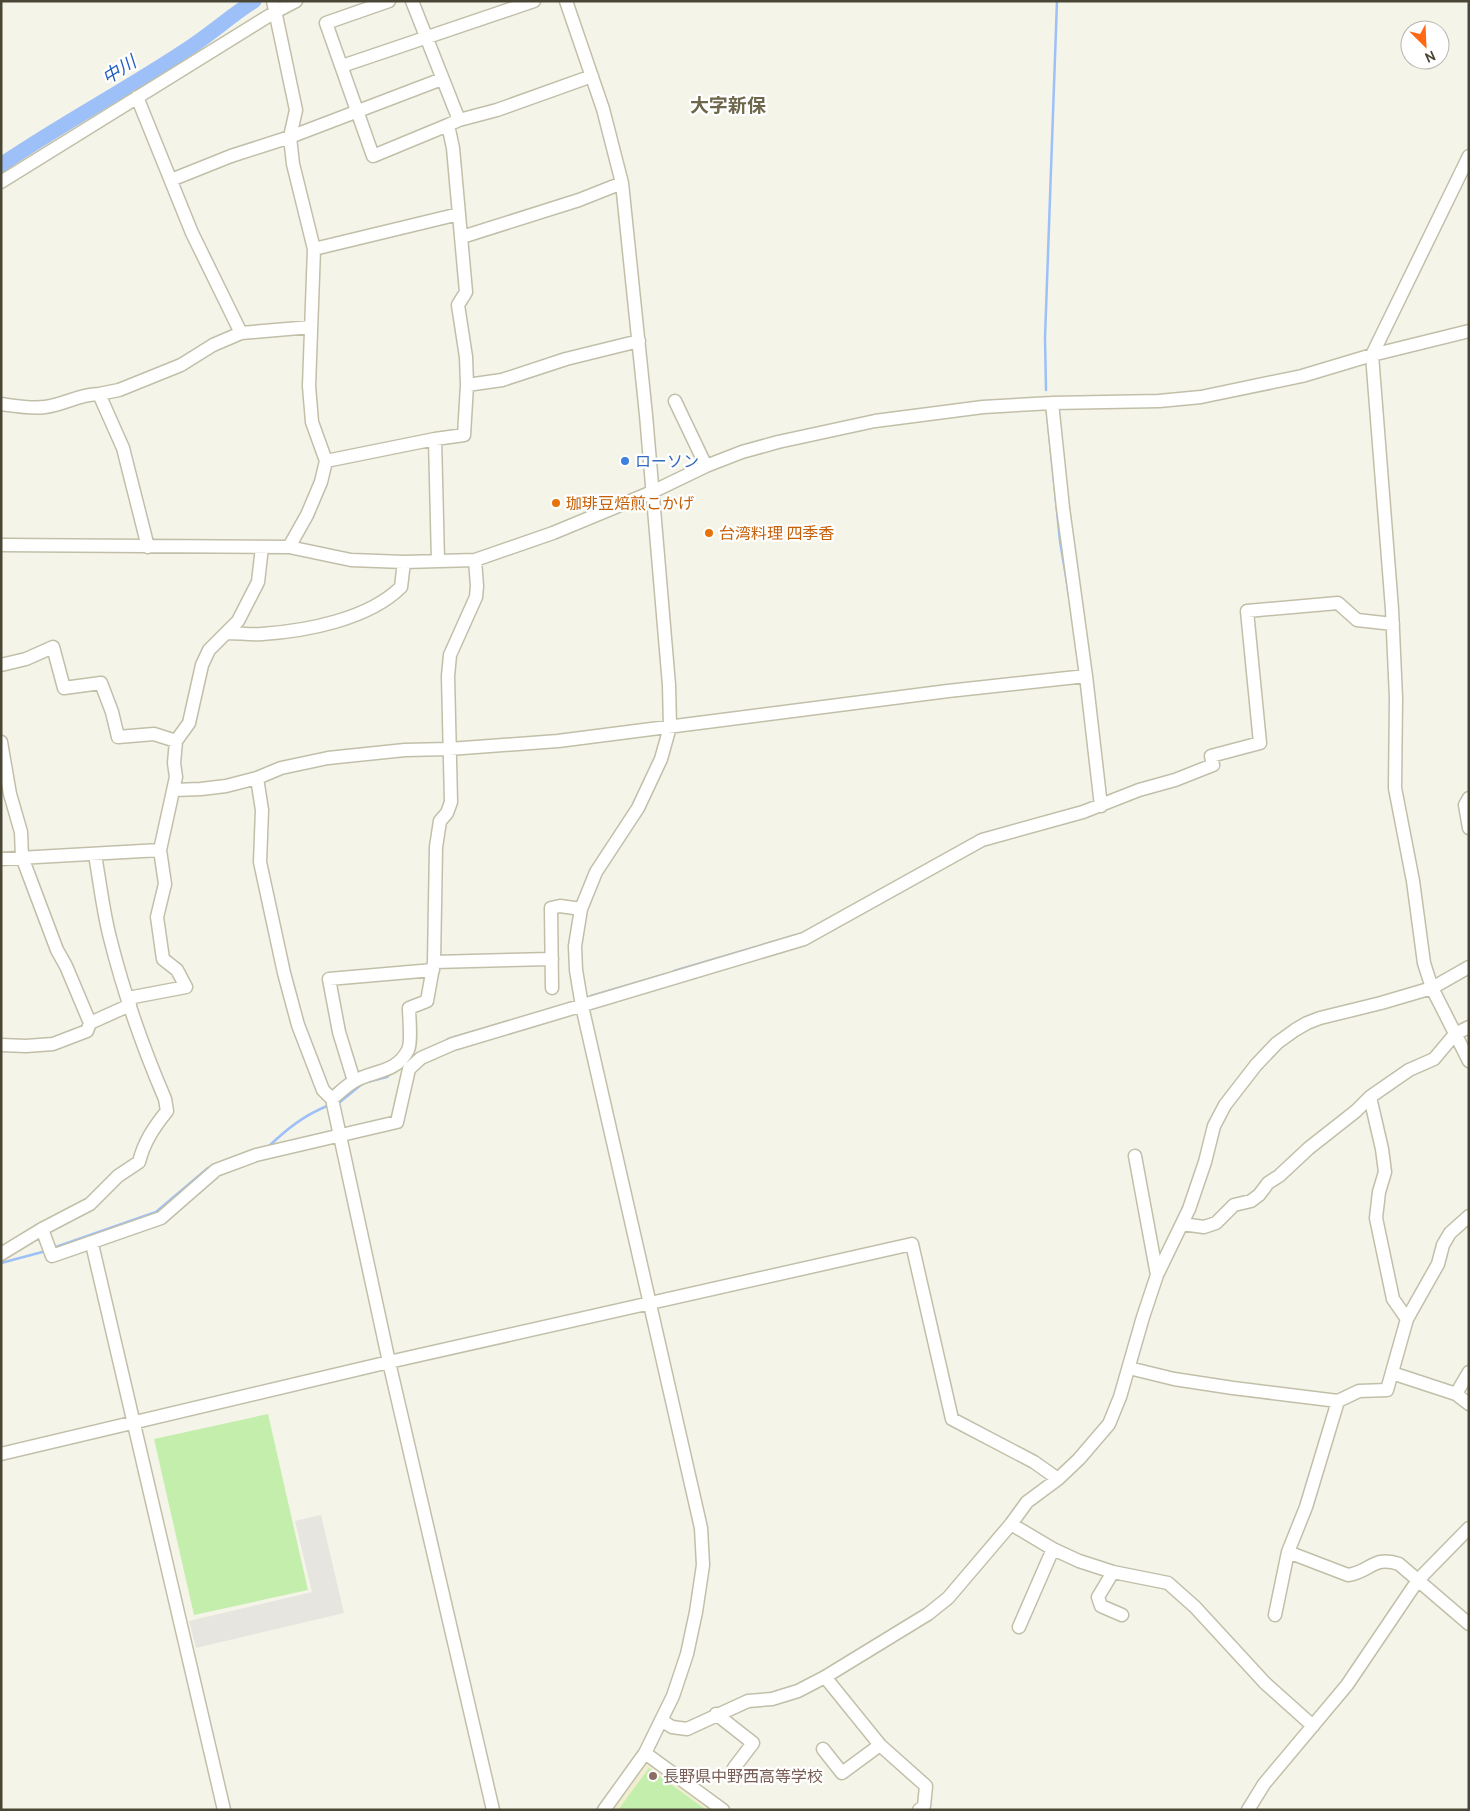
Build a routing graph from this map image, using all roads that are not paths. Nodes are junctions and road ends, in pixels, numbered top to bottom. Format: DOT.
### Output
graph roads {
  1 [pos="296,1"];
  2 [pos="389,1"];
  3 [pos="412,1"];
  4 [pos="534,1"];
  5 [pos="566,1"];
  6 [pos="274,7"];
  7 [pos="426,37"];
  8 [pos="342,66"];
  9 [pos="592,76"];
  10 [pos="442,79"];
  11 [pos="137,98"];
  12 [pos="358,112"];
  13 [pos="453,122"];
  14 [pos="290,138"];
  15 [pos="1469,156"];
  16 [pos="171,180"];
  17 [pos="1,182"];
  18 [pos="622,183"];
  19 [pos="459,214"];
  20 [pos="462,237"];
  21 [pos="314,249"];
  22 [pos="311,327"];
  23 [pos="1469,331"];
  24 [pos="240,333"];
  25 [pos="639,341"];
  26 [pos="1372,355"];
  27 [pos="467,385"];
  28 [pos="99,394"];
  29 [pos="675,402"];
  30 [pos="1052,403"];
  31 [pos="1,404"];
  32 [pos="435,439"];
  33 [pos="326,460"];
  34 [pos="706,466"];
  35 [pos="652,492"];
  36 [pos="1,545"];
  37 [pos="148,547"];
  38 [pos="262,547"];
  39 [pos="288,547"];
  40 [pos="475,560"];
  41 [pos="438,561"];
  42 [pos="404,562"];
  43 [pos="1393,624"];
  44 [pos="228,633"];
  45 [pos="1,665"];
  46 [pos="1086,676"];
  47 [pos="670,727"];
  48 [pos="176,741"];
  49 [pos="1,742"];
  50 [pos="449,749"];
  51 [pos="257,778"];
  52 [pos="174,790"];
  53 [pos="1469,798"];
  54 [pos="1101,806"];
  55 [pos="1469,828"];
  56 [pos="160,850"];
  57 [pos="96,855"];
  58 [pos="22,858"];
  59 [pos="1,859"];
  60 [pos="582,909"];
  61 [pos="552,958"];
  62 [pos="434,966"];
  63 [pos="1469,967"];
  64 [pos="552,988"];
  65 [pos="1432,988"];
  66 [pos="129,1001"];
  67 [pos="582,1006"];
  68 [pos="90,1024"];
  69 [pos="1469,1027"];
  70 [pos="1455,1034"];
  71 [pos="1,1045"];
  72 [pos="1469,1061"];
  73 [pos="354,1081"];
  74 [pos="1370,1097"];
  75 [pos="332,1098"];
  76 [pos="340,1135"];
  77 [pos="1135,1156"];
  78 [pos="1469,1216"];
  79 [pos="1182,1224"];
  80 [pos="42,1229"];
  81 [pos="92,1244"];
  82 [pos="1,1254"];
  83 [pos="1157,1275"];
  84 [pos="650,1303"];
  85 [pos="1407,1319"];
  86 [pos="389,1362"];
  87 [pos="1129,1368"];
  88 [pos="1469,1372"];
  89 [pos="1392,1373"];
  90 [pos="1456,1394"];
  91 [pos="1338,1401"];
  92 [pos="1469,1404"];
  93 [pos="133,1423"];
  94 [pos="1,1454"];
  95 [pos="1058,1479"];
  96 [pos="1011,1524"];
  97 [pos="1469,1528"];
  98 [pos="1053,1548"];
  99 [pos="1288,1552"];
  100 [pos="1113,1572"];
  101 [pos="1418,1580"];
  102 [pos="1122,1615"];
  103 [pos="1275,1615"];
  104 [pos="1469,1624"];
  105 [pos="1019,1627"];
  106 [pos="824,1677"];
  107 [pos="716,1714"];
  108 [pos="662,1720"];
  109 [pos="1313,1726"];
  110 [pos="880,1745"];
  111 [pos="822,1749"];
  112 [pos="645,1753"];
  113 [pos="734,1768"];
  114 [pos="224,1810"];
  115 [pos="493,1810"];
  116 [pos="604,1810"];
  117 [pos="723,1810"];
  118 [pos="919,1810"];
  119 [pos="1248,1810"];
  1 -- 6 [label="street"];
  2 -- 8 [label="street"];
  3 -- 7 [label="street"];
  4 -- 7 [label="street"];
  5 -- 9 [label="street"];
  6 -- 11 [label="street"];
  6 -- 14 [label="street"];
  7 -- 8 [label="street"];
  7 -- 10 [label="street"];
  8 -- 12 [label="street"];
  9 -- 13 [label="street"];
  9 -- 18 [label="street"];
  10 -- 12 [label="street"];
  10 -- 13 [label="street"];
  11 -- 16 [label="street"];
  11 -- 17 [label="street"];
  12 -- 13 [label="street"];
  12 -- 14 [label="street"];
  13 -- 19 [label="street"];
  14 -- 16 [label="street"];
  14 -- 21 [label="street"];
  15 -- 26 [label="street"];
  16 -- 24 [label="street"];
  18 -- 20 [label="street"];
  18 -- 25 [label="street"];
  19 -- 20 [label="street"];
  19 -- 21 [label="street"];
  20 -- 27 [label="street"];
  21 -- 22 [label="street"];
  22 -- 24 [label="street"];
  22 -- 33 [label="street"];
  23 -- 26 [label="street"];
  24 -- 28 [label="street"];
  25 -- 27 [label="street"];
  25 -- 35 [label="street"];
  26 -- 30 [label="street"];
  26 -- 43 [label="street"];
  27 -- 32 [label="street"];
  28 -- 31 [label="street"];
  28 -- 37 [label="street"];
  29 -- 34 [label="street"];
  30 -- 34 [label="street"];
  30 -- 46 [label="street"];
  32 -- 33 [label="street"];
  32 -- 41 [label="street"];
  33 -- 39 [label="street"];
  34 -- 35 [label="street"];
  35 -- 40 [label="street"];
  35 -- 47 [label="street"];
  36 -- 37 [label="street"];
  37 -- 38 [label="street"];
  38 -- 39 [label="street"];
  38 -- 44 [label="street"];
  39 -- 42 [label="street"];
  40 -- 41 [label="street"];
  40 -- 50 [label="street"];
  41 -- 42 [label="street"];
  42 -- 44 [label="street"];
  43 -- 54 [label="street"];
  43 -- 65 [label="street"];
  44 -- 48 [label="street"];
  45 -- 48 [label="street"];
  46 -- 47 [label="street"];
  46 -- 54 [label="street"];
  47 -- 50 [label="street"];
  47 -- 60 [label="street"];
  48 -- 52 [label="street"];
  49 -- 58 [label="street"];
  50 -- 51 [label="street"];
  50 -- 62 [label="street"];
  51 -- 52 [label="street"];
  51 -- 75 [label="street"];
  52 -- 56 [label="street"];
  53 -- 55 [label="street"];
  54 -- 67 [label="street"];
  56 -- 57 [label="street"];
  56 -- 66 [label="street"];
  57 -- 58 [label="street"];
  57 -- 66 [label="street"];
  58 -- 59 [label="street"];
  58 -- 68 [label="street"];
  60 -- 61 [label="street"];
  60 -- 67 [label="street"];
  61 -- 62 [label="street"];
  61 -- 64 [label="street"];
  62 -- 73 [label="street"];
  62 -- 73 [label="street"];
  63 -- 65 [label="street"];
  65 -- 70 [label="street"];
  65 -- 79 [label="street"];
  66 -- 68 [label="street"];
  66 -- 80 [label="street"];
  67 -- 76 [label="street"];
  67 -- 84 [label="street"];
  68 -- 71 [label="street"];
  69 -- 70 [label="street"];
  70 -- 72 [label="street"];
  70 -- 74 [label="street"];
  73 -- 75 [label="street"];
  74 -- 79 [label="street"];
  74 -- 85 [label="street"];
  75 -- 76 [label="street"];
  76 -- 81 [label="street"];
  76 -- 86 [label="street"];
  77 -- 83 [label="street"];
  78 -- 85 [label="street"];
  79 -- 83 [label="street"];
  80 -- 81 [label="street"];
  80 -- 82 [label="street"];
  81 -- 93 [label="street"];
  83 -- 87 [label="street"];
  84 -- 86 [label="street"];
  84 -- 95 [label="street"];
  84 -- 108 [label="street"];
  85 -- 89 [label="street"];
  86 -- 93 [label="street"];
  86 -- 115 [label="street"];
  87 -- 91 [label="street"];
  87 -- 95 [label="street"];
  88 -- 90 [label="street"];
  89 -- 90 [label="street"];
  89 -- 91 [label="street"];
  90 -- 92 [label="street"];
  91 -- 99 [label="street"];
  93 -- 94 [label="street"];
  93 -- 114 [label="street"];
  95 -- 96 [label="street"];
  96 -- 98 [label="street"];
  96 -- 106 [label="street"];
  97 -- 101 [label="street"];
  98 -- 100 [label="street"];
  98 -- 105 [label="street"];
  99 -- 101 [label="street"];
  99 -- 103 [label="street"];
  100 -- 102 [label="street"];
  100 -- 109 [label="street"];
  101 -- 104 [label="street"];
  101 -- 109 [label="street"];
  106 -- 107 [label="street"];
  106 -- 110 [label="street"];
  107 -- 108 [label="street"];
  107 -- 113 [label="street"];
  108 -- 112 [label="street"];
  109 -- 119 [label="street"];
  110 -- 111 [label="street"];
  110 -- 118 [label="street"];
  112 -- 116 [label="street"];
  112 -- 117 [label="street"];
}
